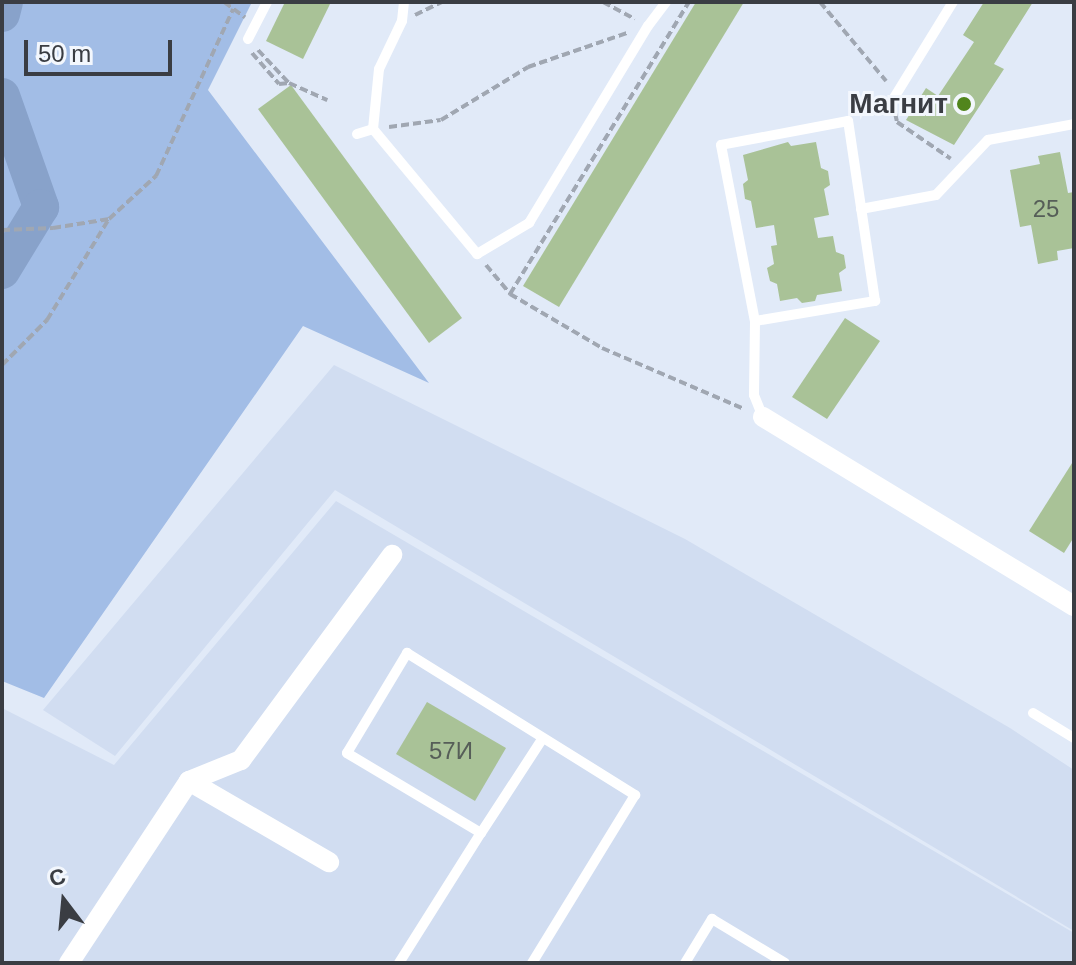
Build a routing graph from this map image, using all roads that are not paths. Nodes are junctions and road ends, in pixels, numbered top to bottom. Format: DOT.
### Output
graph roads {
  1 [pos="267,2"];
  2 [pos="404,2"];
  3 [pos="666,2"];
  4 [pos="953,2"];
  5 [pos="248,39"];
  6 [pos="892,101"];
  7 [pos="1074,124"];
  8 [pos="373,129"];
  9 [pos="357,134"];
  10 [pos="861,209"];
  11 [pos="755,321"];
  12 [pos="763,417"];
  13 [pos="392,555"];
  14 [pos="1074,606"];
  15 [pos="1033,713"];
  16 [pos="543,738"];
  17 [pos="1074,738"];
  18 [pos="189,781"];
  19 [pos="481,833"];
  20 [pos="329,862"];
  21 [pos="69,963"];
  22 [pos="399,963"];
  23 [pos="532,963"];
  24 [pos="685,963"];
  25 [pos="785,963"];
  1 -- 5 [label="lane"];
  2 -- 8 [label="lane"];
  3 -- 8 [label="lane"];
  4 -- 6 [label="lane"];
  7 -- 10 [label="lane"];
  8 -- 9 [label="lane"];
  10 -- 11 [label="lane"];
  10 -- 11 [label="lane"];
  11 -- 12 [label="lane"];
  12 -- 14 [label="street"];
  13 -- 18 [label="street"];
  15 -- 17 [label="lane"];
  16 -- 19 [label="lane"];
  16 -- 19 [label="lane"];
  16 -- 23 [label="lane"];
  18 -- 20 [label="street"];
  18 -- 21 [label="street"];
  19 -- 22 [label="lane"];
  24 -- 25 [label="lane"];
}
